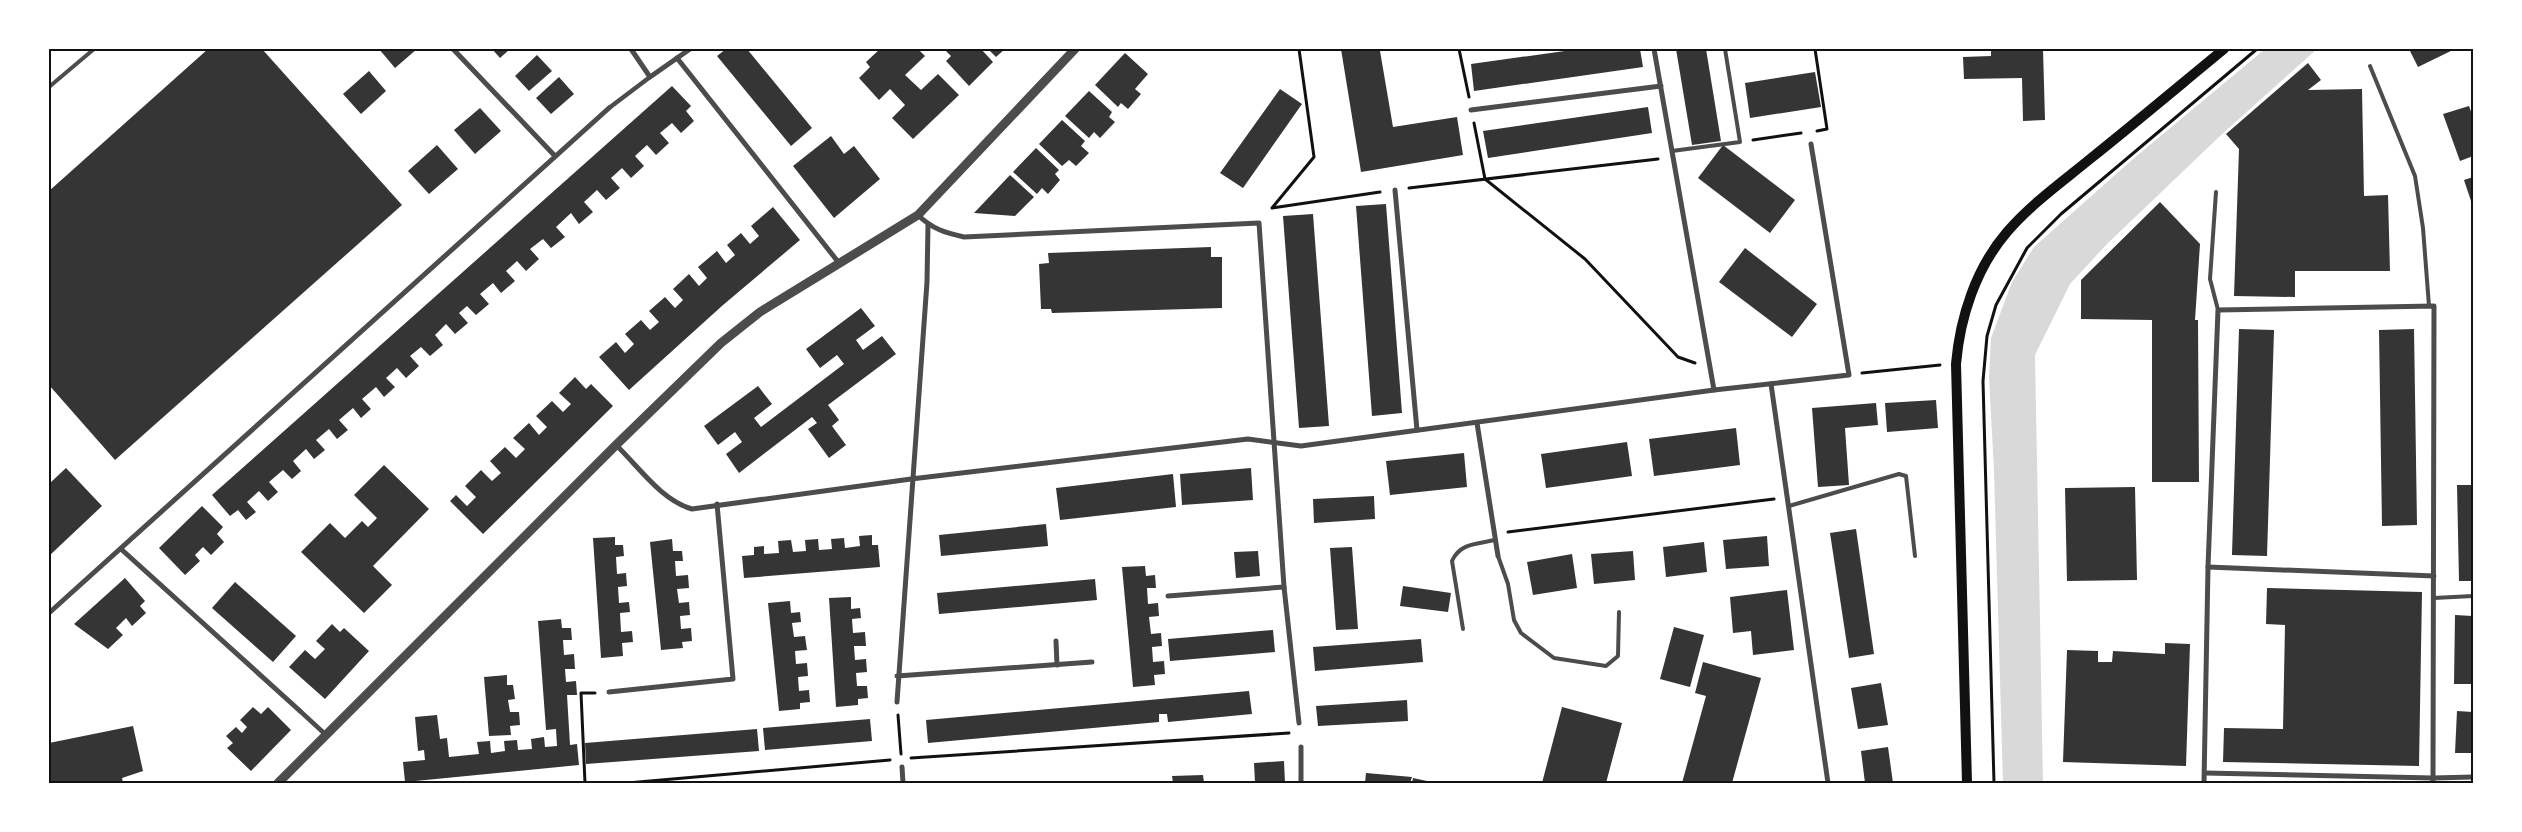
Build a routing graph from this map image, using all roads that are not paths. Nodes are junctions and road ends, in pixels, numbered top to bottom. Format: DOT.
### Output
graph roads {
  1 [pos="94,49"];
  2 [pos="454,49"];
  3 [pos="631,49"];
  4 [pos="690,49"];
  5 [pos="1076,49"];
  6 [pos="1654,49"];
  7 [pos="1724,49"];
  8 [pos="2224,49"];
  9 [pos="677,58"];
  10 [pos="2370,66"];
  11 [pos="650,77"];
  12 [pos="1661,86"];
  13 [pos="49,87"];
  14 [pos="610,108"];
  15 [pos="1471,110"];
  16 [pos="1811,144"];
  17 [pos="1672,151"];
  18 [pos="555,156"];
  19 [pos="1395,190"];
  20 [pos="2216,192"];
  21 [pos="918,215"];
  22 [pos="928,225"];
  23 [pos="839,263"];
  24 [pos="2432,306"];
  25 [pos="2218,310"];
  26 [pos="1771,384"];
  27 [pos="1714,390"];
  28 [pos="1477,423"];
  29 [pos="1417,430"];
  30 [pos="1274,442"];
  31 [pos="616,445"];
  32 [pos="911,479"];
  33 [pos="717,504"];
  34 [pos="1789,506"];
  35 [pos="1495,537"];
  36 [pos="121,549"];
  37 [pos="1498,556"];
  38 [pos="1915,556"];
  39 [pos="2208,567"];
  40 [pos="2434,576"];
  41 [pos="1284,587"];
  42 [pos="1168,596"];
  43 [pos="2473,596"];
  44 [pos="2434,598"];
  45 [pos="1620,612"];
  46 [pos="49,613"];
  47 [pos="1463,629"];
  48 [pos="1056,642"];
  49 [pos="1092,662"];
  50 [pos="1057,665"];
  51 [pos="897,676"];
  52 [pos="609,692"];
  53 [pos="897,702"];
  54 [pos="300,711"];
  55 [pos="1299,723"];
  56 [pos="325,734"];
  57 [pos="1301,747"];
  58 [pos="902,767"];
  59 [pos="2205,773"];
  60 [pos="2473,777"];
  61 [pos="2433,781"];
  62 [pos="278,783"];
  63 [pos="903,783"];
  64 [pos="1301,783"];
  65 [pos="1828,783"];
  66 [pos="1967,783"];
  67 [pos="2204,783"];
  1 -- 13 [label="lane"];
  2 -- 18 [label="street"];
  3 -- 11 [label="street"];
  4 -- 9 [label="street"];
  5 -- 21 [label="street"];
  6 -- 12 [label="street"];
  7 -- 17 [label="lane"];
  8 -- 66 [label="main road"];
  9 -- 11 [label="street"];
  9 -- 23 [label="street"];
  10 -- 24 [label="lane"];
  11 -- 14 [label="street"];
  12 -- 15 [label="street"];
  12 -- 17 [label="street"];
  14 -- 18 [label="street"];
  16 -- 26 [label="street"];
  17 -- 27 [label="street"];
  18 -- 36 [label="street"];
  19 -- 29 [label="street"];
  20 -- 25 [label="lane"];
  21 -- 22 [label="street"];
  21 -- 23 [label="street"];
  22 -- 30 [label="street"];
  22 -- 32 [label="street"];
  23 -- 31 [label="street"];
  24 -- 25 [label="street"];
  24 -- 40 [label="street"];
  25 -- 39 [label="street"];
  26 -- 27 [label="street"];
  26 -- 34 [label="street"];
  27 -- 28 [label="street"];
  28 -- 29 [label="street"];
  28 -- 35 [label="street"];
  29 -- 30 [label="street"];
  30 -- 32 [label="street"];
  30 -- 41 [label="street"];
  31 -- 33 [label="street"];
  31 -- 56 [label="street"];
  32 -- 33 [label="street"];
  32 -- 51 [label="street"];
  33 -- 52 [label="street"];
  34 -- 38 [label="lane"];
  34 -- 65 [label="street"];
  35 -- 37 [label="street"];
  35 -- 47 [label="lane"];
  36 -- 46 [label="street"];
  36 -- 54 [label="street"];
  37 -- 45 [label="lane"];
  39 -- 40 [label="street"];
  39 -- 59 [label="street"];
  40 -- 44 [label="street"];
  41 -- 42 [label="street"];
  41 -- 55 [label="street"];
  43 -- 44 [label="lane"];
  44 -- 61 [label="street"];
  48 -- 50 [label="street"];
  49 -- 50 [label="street"];
  50 -- 51 [label="street"];
  51 -- 53 [label="street"];
  54 -- 56 [label="street"];
  56 -- 62 [label="street"];
  57 -- 64 [label="street"];
  58 -- 63 [label="street"];
  59 -- 61 [label="street"];
  59 -- 67 [label="street"];
  60 -- 61 [label="street"];
}
